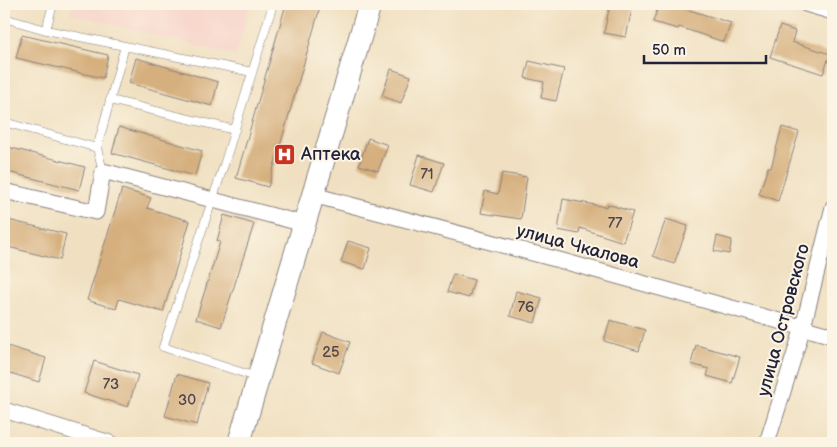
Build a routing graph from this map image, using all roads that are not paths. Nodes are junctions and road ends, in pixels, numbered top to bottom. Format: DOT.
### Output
graph roads {
  1 [pos="53,4"];
  2 [pos="273,4"];
  3 [pos="370,4"];
  4 [pos="806,4"];
  5 [pos="833,12"];
  6 [pos="4,18"];
  7 [pos="46,30"];
  8 [pos="125,46"];
  9 [pos="252,72"];
  10 [pos="110,100"];
  11 [pos="4,122"];
  12 [pos="235,130"];
  13 [pos="97,148"];
  14 [pos="103,171"];
  15 [pos="4,191"];
  16 [pos="313,195"];
  17 [pos="213,199"];
  18 [pos="833,207"];
  19 [pos="304,224"];
  20 [pos="803,327"];
  21 [pos="833,336"];
  22 [pos="258,378"];
  23 [pos="4,410"];
  24 [pos="110,443"];
  25 [pos="239,443"];
  26 [pos="767,443"];
  1 -- 7 [label="lane"];
  2 -- 9 [label="lane"];
  3 -- 16 [label="street"];
  4 -- 5 [label="street"];
  6 -- 7 [label="lane"];
  7 -- 8 [label="lane"];
  8 -- 9 [label="lane"];
  8 -- 10 [label="lane"];
  9 -- 12 [label="lane"];
  10 -- 12 [label="lane"];
  10 -- 13 [label="lane"];
  11 -- 13 [label="lane"];
  12 -- 17 [label="lane"];
  13 -- 14 [label="lane"];
  14 -- 15 [label="street"];
  14 -- 17 [label="street"];
  16 -- 19 [label="street"];
  16 -- 20 [label="street, улица Чкалова"];
  17 -- 19 [label="street"];
  17 -- 22 [label="lane"];
  18 -- 20 [label="street, улица Островского"];
  19 -- 22 [label="street"];
  20 -- 21 [label="street, улица Чкалова"];
  20 -- 26 [label="street, улица Островского"];
  22 -- 25 [label="street"];
  23 -- 24 [label="street"];
}
